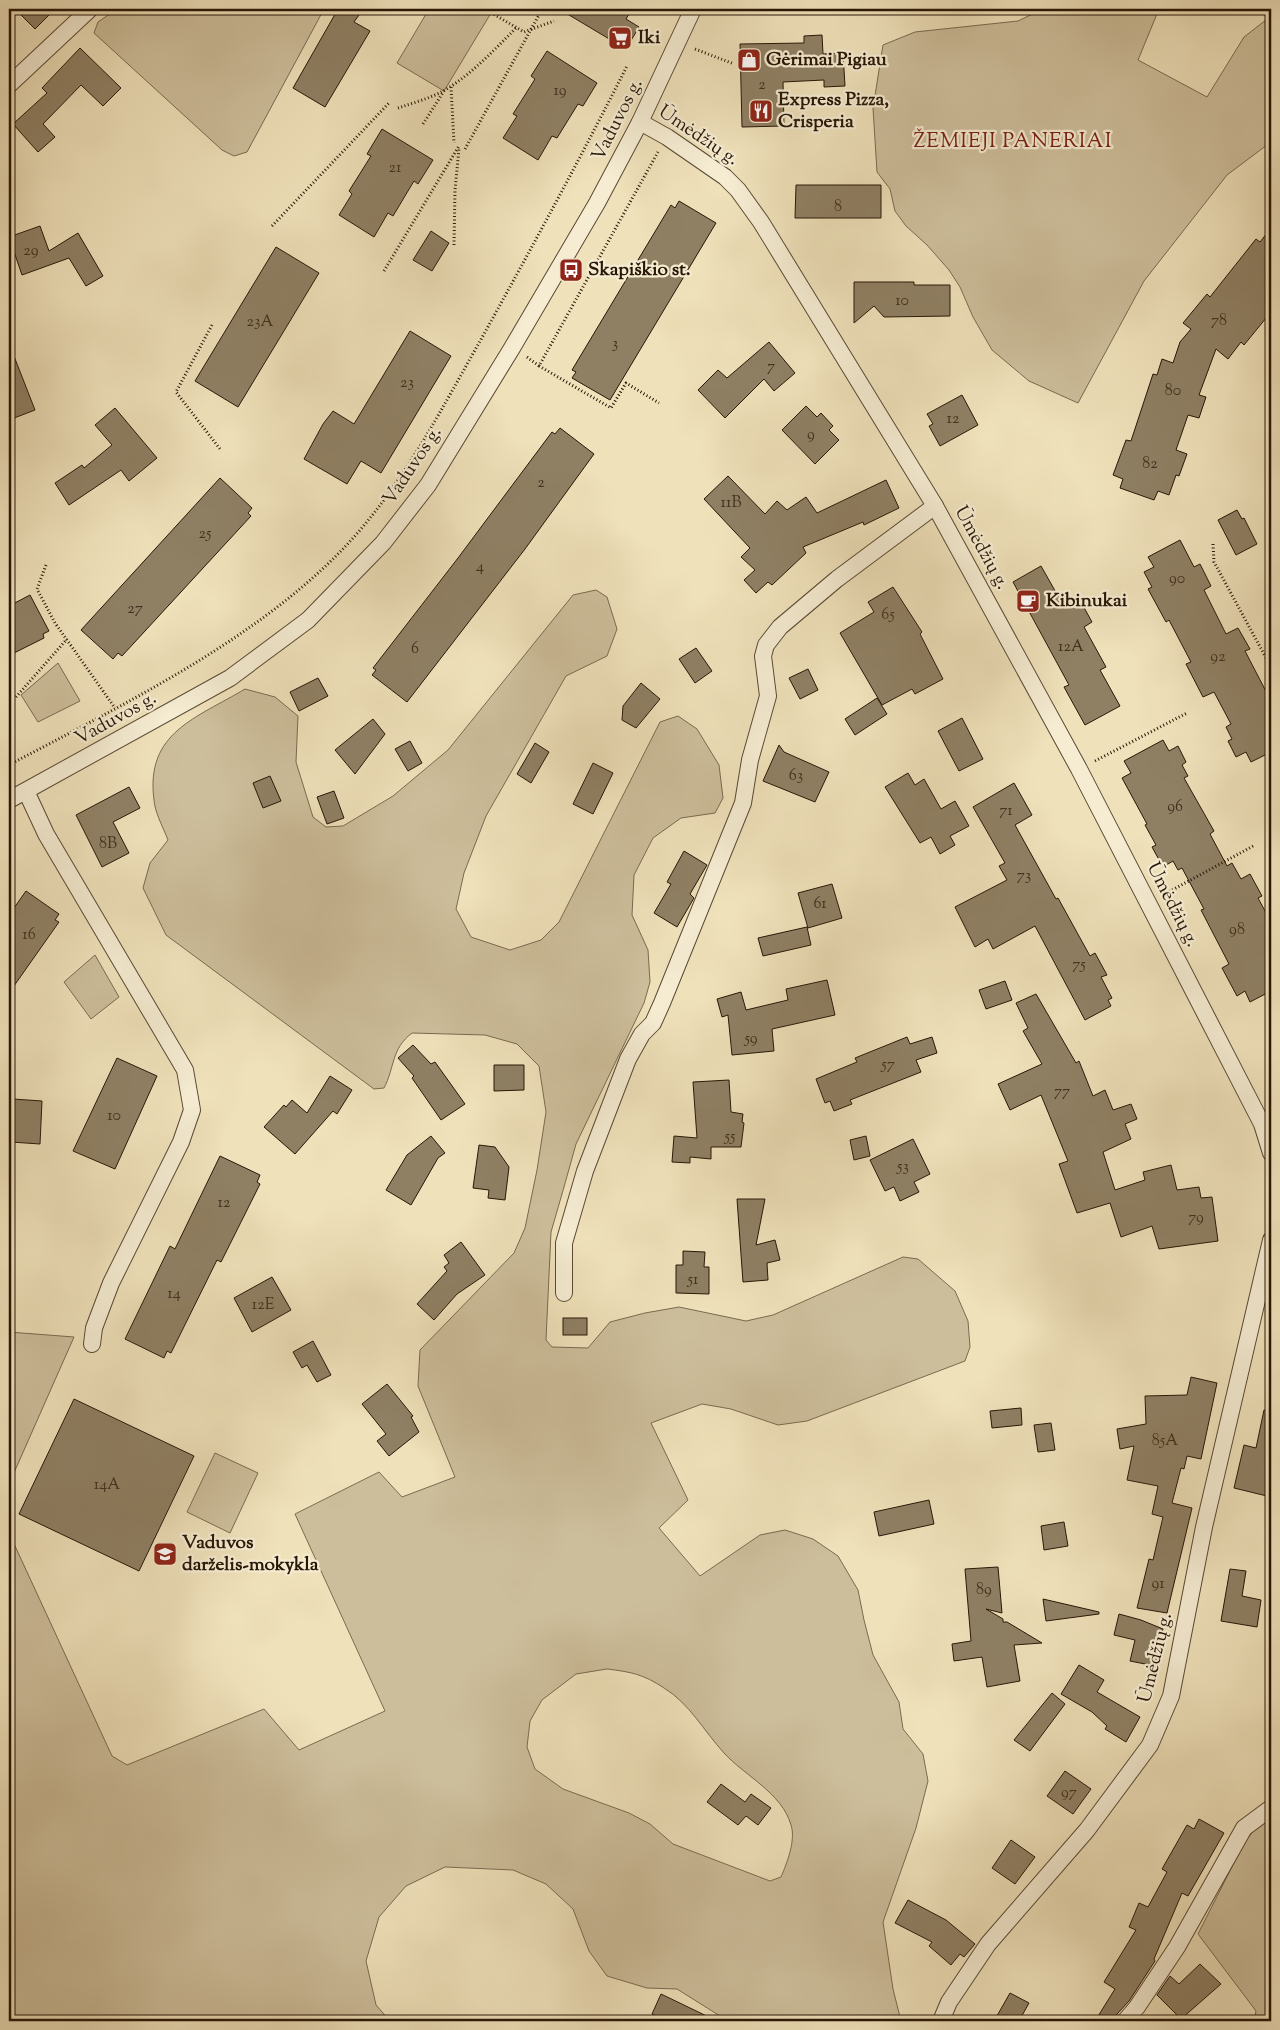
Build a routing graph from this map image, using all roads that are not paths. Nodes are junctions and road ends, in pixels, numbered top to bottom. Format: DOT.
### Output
graph roads {
  1 [pos="90,9"];
  2 [pos="693,9"];
  3 [pos="9,85"];
  4 [pos="640,122"];
  5 [pos="936,506"];
  6 [pos="26,791"];
  7 [pos="9,800"];
  8 [pos="1271,1153"];
  9 [pos="1271,1240"];
  10 [pos="564,1293"];
  11 [pos="92,1344"];
  12 [pos="1271,1808"];
  13 [pos="941,2021"];
  14 [pos="1125,2021"];
  1 -- 3 [label="street"];
  2 -- 4 [label="street, Vaduvos g."];
  4 -- 5 [label="street, Ūmėdžių g."];
  4 -- 6 [label="street, Vaduvos g."];
  5 -- 8 [label="street, Ūmėdžių g."];
  5 -- 10 [label="street"];
  6 -- 7 [label="street, Vaduvos g."];
  6 -- 11 [label="street"];
  9 -- 13 [label="street, Ūmėdžių g."];
  12 -- 14 [label="street"];
}
